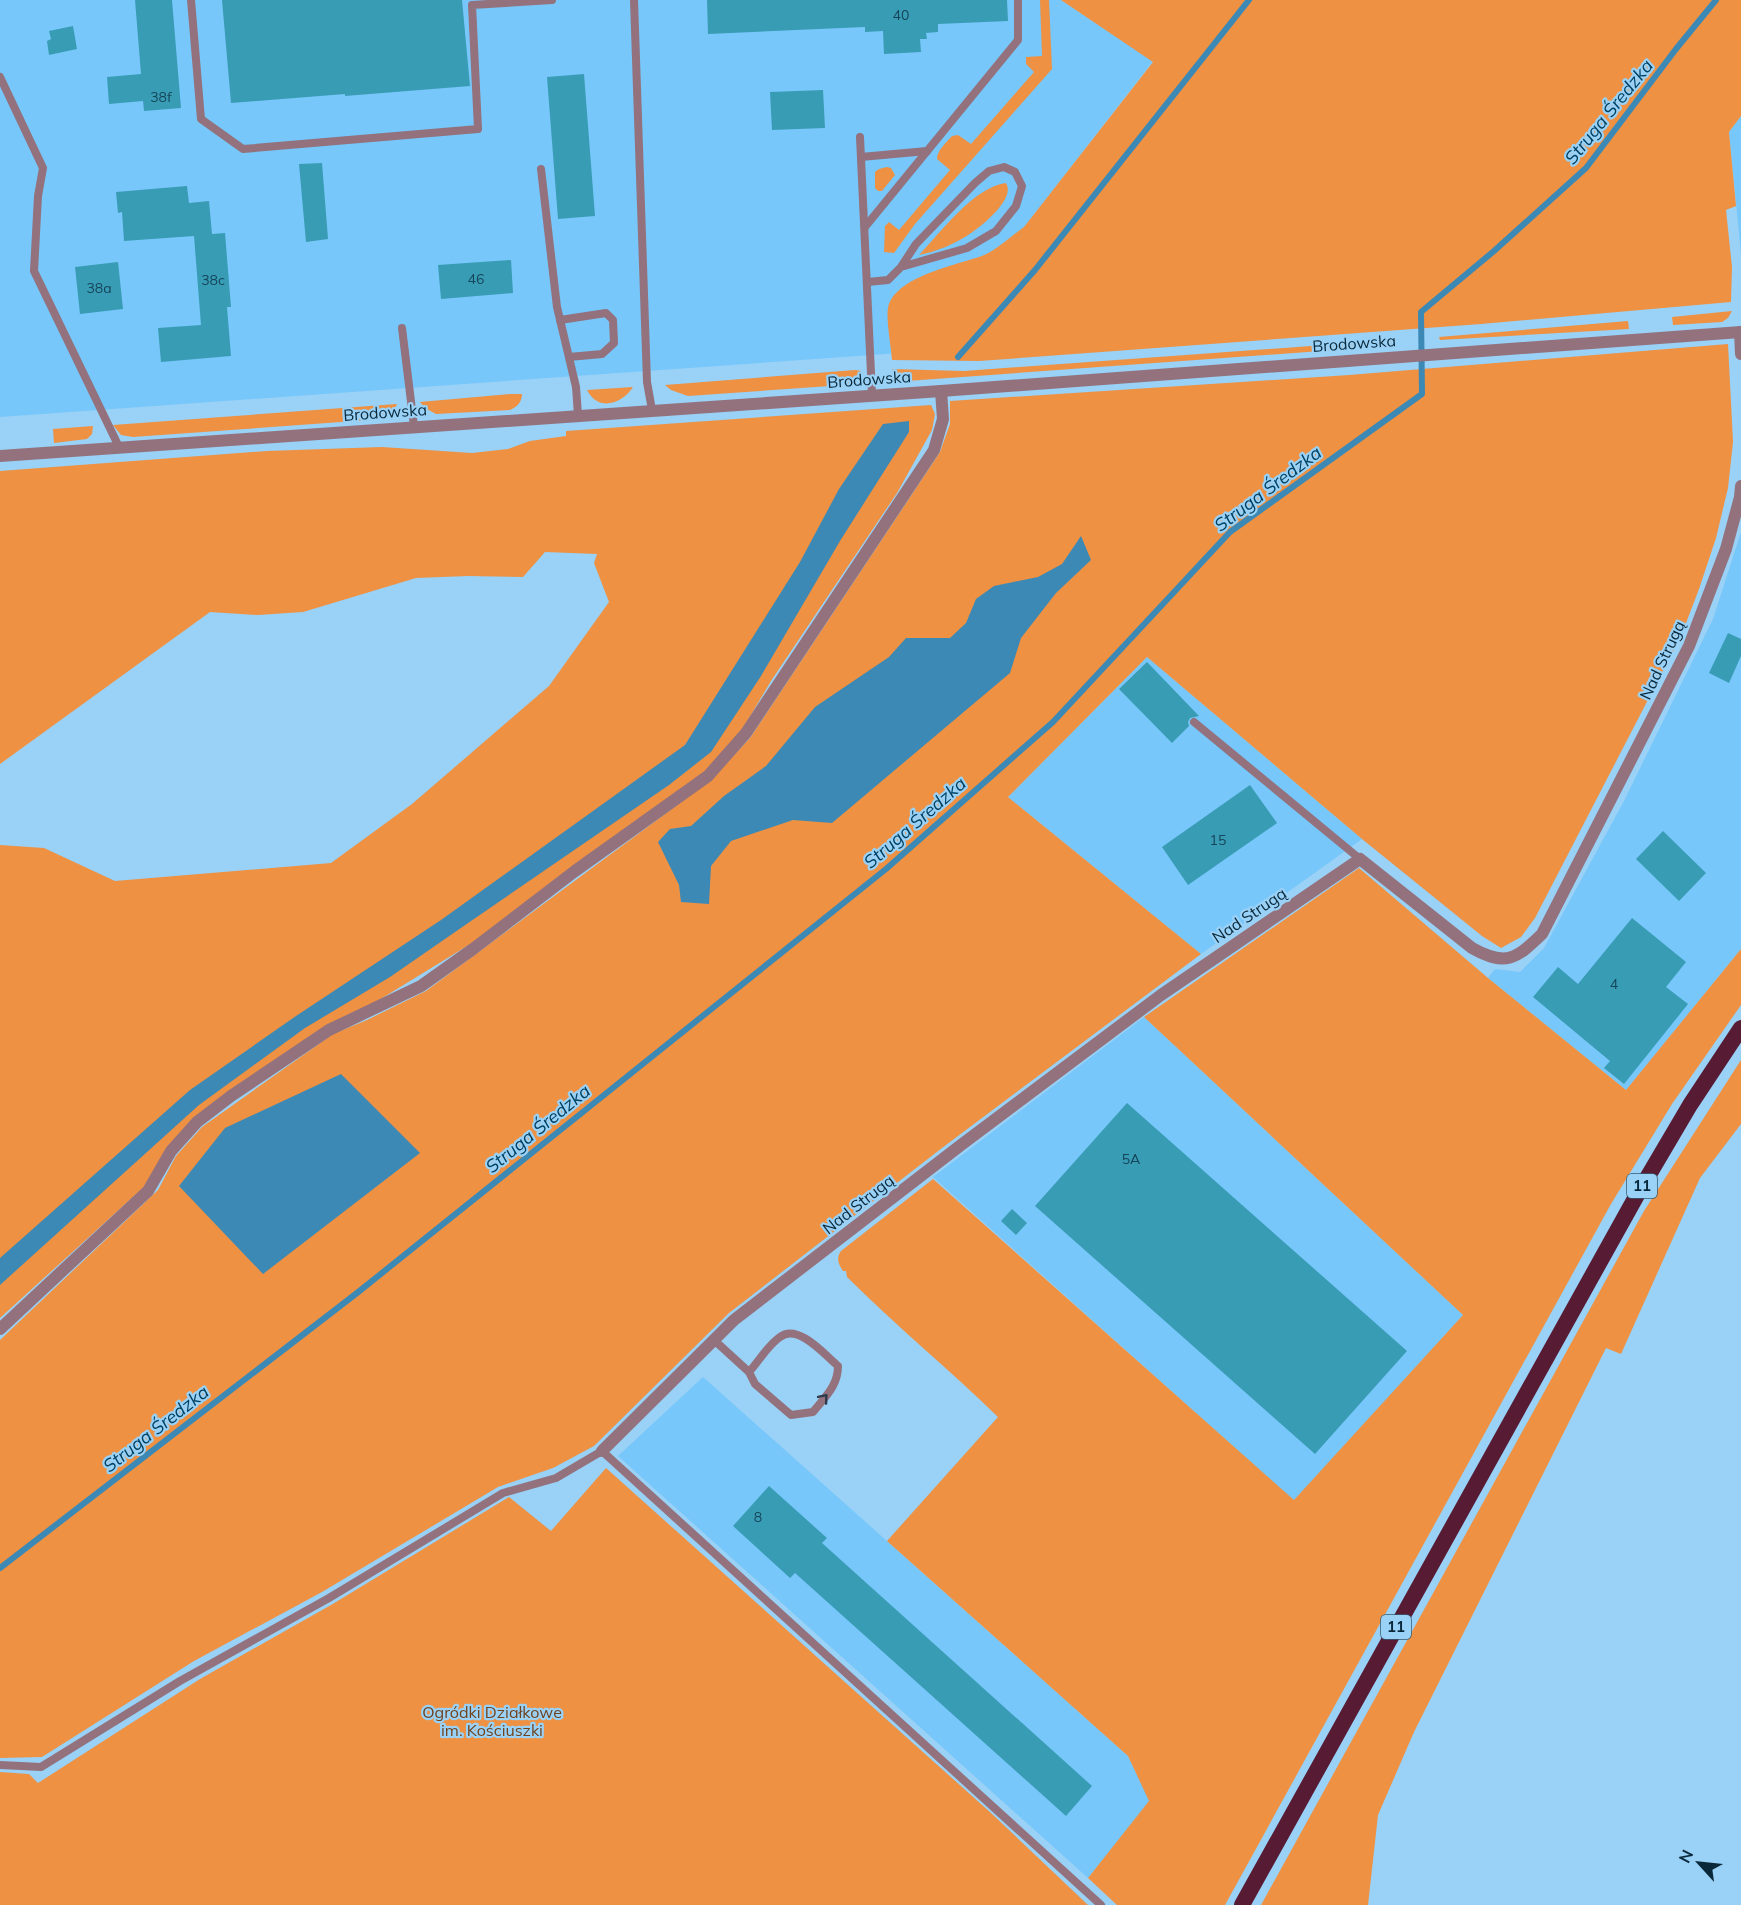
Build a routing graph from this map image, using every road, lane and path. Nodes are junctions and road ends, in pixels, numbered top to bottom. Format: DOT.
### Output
graph roads {
  1 [pos="190,0"];
  2 [pos="552,0"];
  3 [pos="634,0"];
  4 [pos="1018,0"];
  5 [pos="0,77"];
  6 [pos="860,137"];
  7 [pos="927,151"];
  8 [pos="861,157"];
  9 [pos="541,169"];
  10 [pos="866,226"];
  11 [pos="901,267"];
  12 [pos="868,282"];
  13 [pos="560,320"];
  14 [pos="402,328"];
  15 [pos="1741,332"];
  16 [pos="1741,354"];
  17 [pos="569,357"];
  18 [pos="944,390"];
  19 [pos="872,395"];
  20 [pos="652,410"];
  21 [pos="578,415"];
  22 [pos="414,426"];
  23 [pos="119,447"];
  24 [pos="0,456"];
  25 [pos="1741,486"];
  26 [pos="1194,722"];
  27 [pos="1360,859"];
  28 [pos="1741,1028"];
  29 [pos="0,1329"];
  30 [pos="714,1340"];
  31 [pos="749,1372"];
  32 [pos="602,1451"];
  33 [pos="0,1765"];
  34 [pos="1101,1905"];
  35 [pos="1242,1905"];
  1 -- 2 [label="lane"];
  3 -- 20 [label="lane"];
  4 -- 7 [label="lane"];
  5 -- 23 [label="lane"];
  6 -- 8 [label="lane"];
  7 -- 8 [label="lane"];
  7 -- 10 [label="lane"];
  8 -- 10 [label="lane"];
  9 -- 13 [label="lane"];
  10 -- 12 [label="lane"];
  11 -- 11 [label="lane"];
  11 -- 12 [label="lane"];
  12 -- 19 [label="lane"];
  13 -- 17 [label="lane"];
  13 -- 17 [label="lane"];
  14 -- 22 [label="lane"];
  15 -- 16 [label="street"];
  15 -- 18 [label="street, Brodowska"];
  17 -- 21 [label="lane"];
  18 -- 19 [label="street, Brodowska"];
  18 -- 29 [label="street"];
  19 -- 20 [label="street, Brodowska"];
  20 -- 21 [label="street, Brodowska"];
  21 -- 22 [label="street, Brodowska"];
  22 -- 23 [label="street, Brodowska"];
  23 -- 24 [label="street, Brodowska"];
  25 -- 27 [label="street, Nad Strugą"];
  26 -- 27 [label="lane"];
  27 -- 30 [label="street, Nad Strugą"];
  28 -- 35 [label="highway, 11"];
  30 -- 31 [label="lane"];
  30 -- 32 [label="street, Nad Strugą"];
  31 -- 31 [label="lane, one-way"];
  32 -- 33 [label="lane"];
  32 -- 34 [label="lane"];
}
